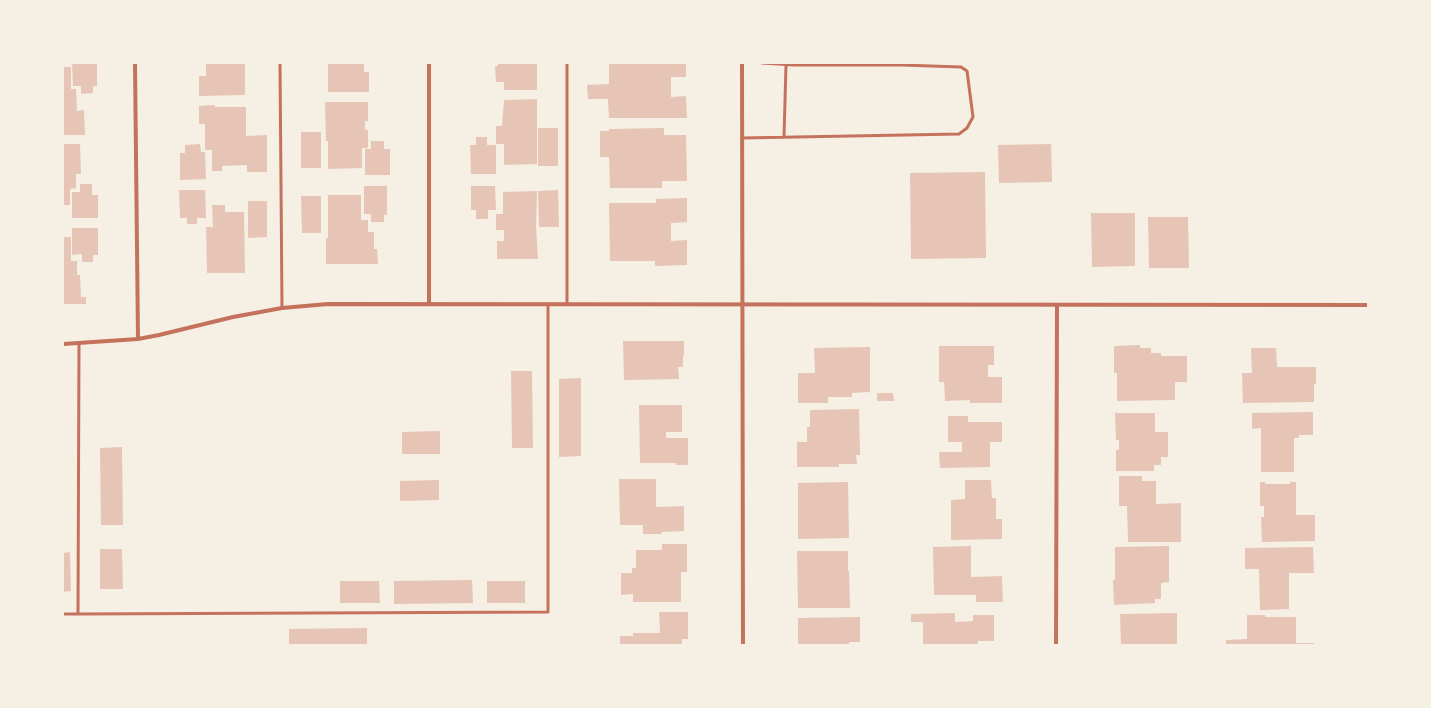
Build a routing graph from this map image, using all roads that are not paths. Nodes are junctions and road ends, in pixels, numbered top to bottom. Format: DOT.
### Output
graph roads {
  1 [pos="135,63"];
  2 [pos="280,63"];
  3 [pos="430,63"];
  4 [pos="567,63"];
  5 [pos="742,63"];
  6 [pos="762,63"];
  7 [pos="786,65"];
  8 [pos="784,137"];
  9 [pos="742,138"];
  10 [pos="430,304"];
  11 [pos="548,304"];
  12 [pos="567,304"];
  13 [pos="742,304"];
  14 [pos="1057,305"];
  15 [pos="1368,306"];
  16 [pos="282,308"];
  17 [pos="138,339"];
  18 [pos="79,343"];
  19 [pos="63,344"];
  20 [pos="63,614"];
  21 [pos="78,614"];
  22 [pos="743,645"];
  23 [pos="1056,645"];
  1 -- 17 [label="street"];
  2 -- 16 [label="lane"];
  3 -- 10 [label="street"];
  4 -- 12 [label="lane"];
  5 -- 9 [label="street"];
  6 -- 7 [label="lane"];
  7 -- 8 [label="lane"];
  7 -- 8 [label="lane"];
  8 -- 9 [label="lane"];
  9 -- 13 [label="street"];
  10 -- 11 [label="street"];
  10 -- 16 [label="street"];
  11 -- 12 [label="street"];
  11 -- 21 [label="lane"];
  12 -- 13 [label="street"];
  13 -- 14 [label="street"];
  13 -- 22 [label="street"];
  14 -- 15 [label="street"];
  14 -- 23 [label="street"];
  16 -- 17 [label="street"];
  17 -- 18 [label="street"];
  18 -- 19 [label="street"];
  18 -- 21 [label="lane"];
  20 -- 21 [label="lane"];
}
